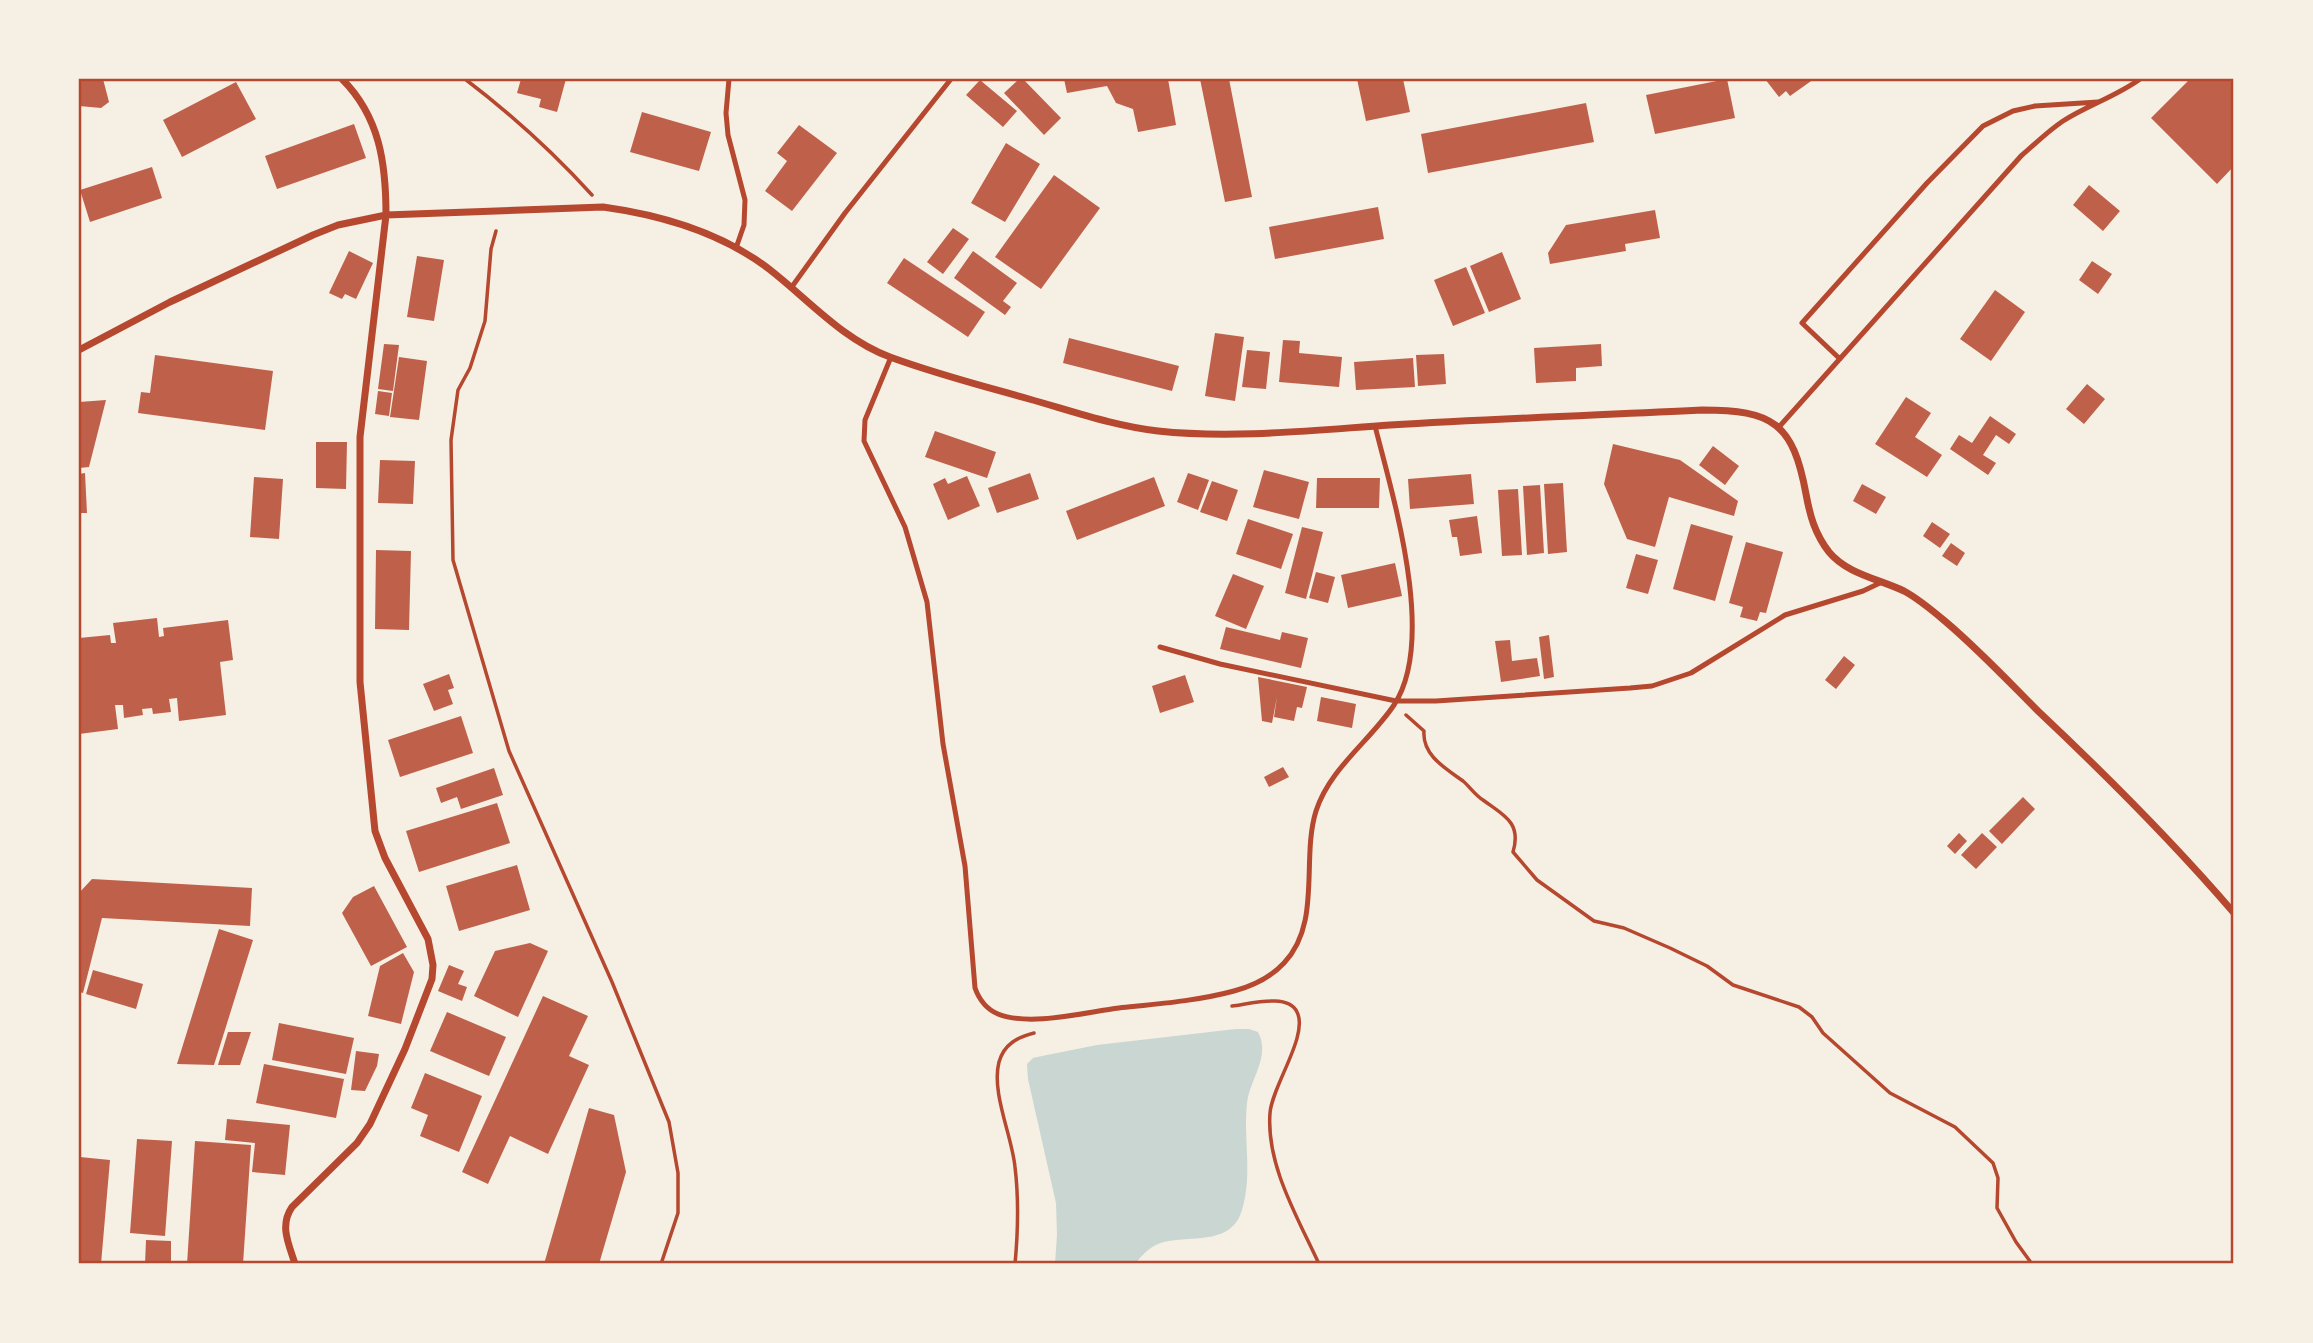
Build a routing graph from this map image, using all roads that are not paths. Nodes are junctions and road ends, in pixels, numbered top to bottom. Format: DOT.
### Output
graph roads {
  1 [pos="342,79"];
  2 [pos="729,79"];
  3 [pos="951,79"];
  4 [pos="2140,79"];
  5 [pos="2101,102"];
  6 [pos="386,215"];
  7 [pos="736,248"];
  8 [pos="791,288"];
  9 [pos="79,350"];
  10 [pos="891,357"];
  11 [pos="1840,359"];
  12 [pos="1375,426"];
  13 [pos="1779,427"];
  14 [pos="1882,582"];
  15 [pos="1160,647"];
  16 [pos="1396,701"];
  17 [pos="2234,913"];
  18 [pos="295,1264"];
  1 -- 6 [label="street"];
  2 -- 7 [label="lane"];
  3 -- 8 [label="lane"];
  4 -- 5 [label="lane"];
  5 -- 11 [label="lane"];
  5 -- 11 [label="lane"];
  6 -- 7 [label="street"];
  6 -- 9 [label="street"];
  6 -- 18 [label="street"];
  7 -- 8 [label="street"];
  8 -- 10 [label="street"];
  10 -- 12 [label="street"];
  10 -- 16 [label="lane"];
  11 -- 13 [label="lane"];
  12 -- 13 [label="street"];
  12 -- 16 [label="lane"];
  13 -- 14 [label="street"];
  14 -- 16 [label="lane"];
  14 -- 17 [label="street"];
  15 -- 16 [label="lane"];
}
